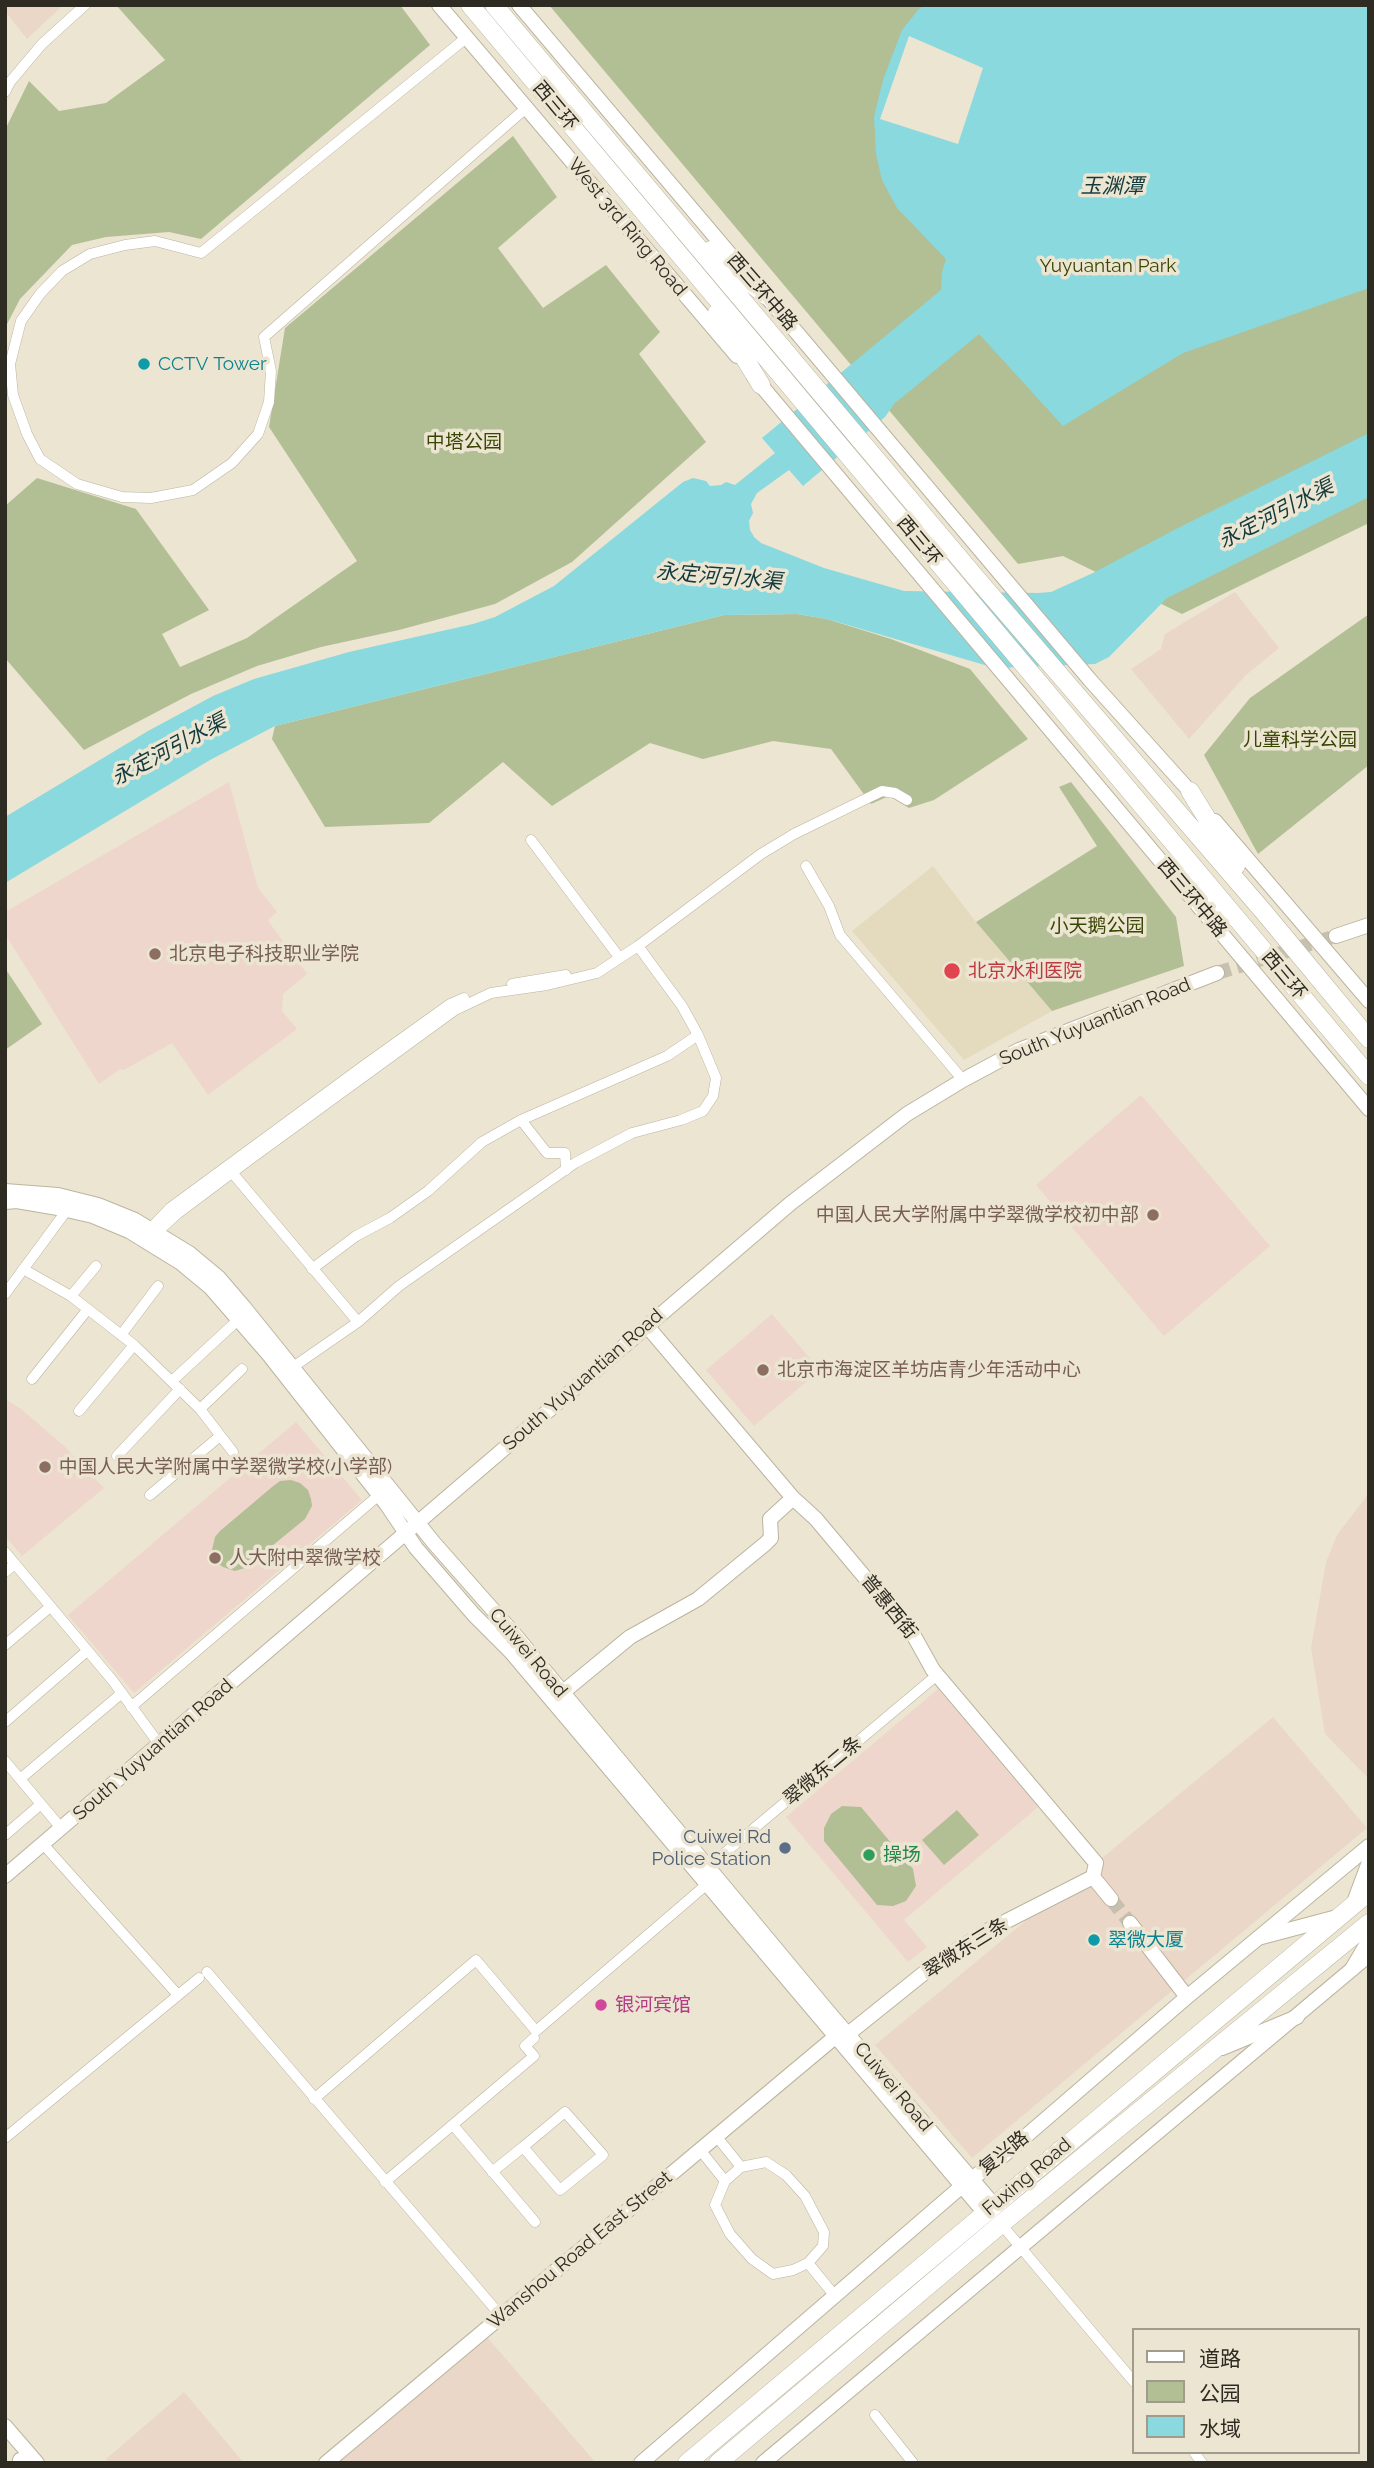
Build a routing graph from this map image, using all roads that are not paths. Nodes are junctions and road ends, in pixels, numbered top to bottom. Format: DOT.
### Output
graph roads {
  1 [pos="85,5"];
  2 [pos="439,5"];
  3 [pos="470,5"];
  4 [pos="494,5"];
  5 [pos="519,5"];
  6 [pos="466,38"];
  7 [pos="5,92"];
  8 [pos="526,108"];
  9 [pos="677,222"];
  10 [pos="683,259"];
  11 [pos="765,295"];
  12 [pos="761,385"];
  13 [pos="1190,791"];
  14 [pos="906,800"];
  15 [pos="531,840"];
  16 [pos="806,866"];
  17 [pos="1167,868"];
  18 [pos="1263,911"];
  19 [pos="1241,924"];
  20 [pos="1369,925"];
  21 [pos="1336,936"];
  22 [pos="638,946"];
  23 [pos="619,957"];
  24 [pos="1217,973"];
  25 [pos="1369,1001"];
  26 [pos="698,1035"];
  27 [pos="1369,1039"];
  28 [pos="1369,1076"];
  29 [pos="963,1080"];
  30 [pos="1369,1108"];
  31 [pos="521,1120"];
  32 [pos="230,1170"];
  33 [pos="566,1170"];
  34 [pos="5,1191"];
  35 [pos="5,1202"];
  36 [pos="67,1210"];
  37 [pos="152,1234"];
  38 [pos="96,1266"];
  39 [pos="23,1269"];
  40 [pos="312,1269"];
  41 [pos="158,1286"];
  42 [pos="5,1294"];
  43 [pos="71,1296"];
  44 [pos="88,1309"];
  45 [pos="239,1319"];
  46 [pos="358,1322"];
  47 [pos="647,1326"];
  48 [pos="121,1335"];
  49 [pos="134,1345"];
  50 [pos="293,1367"];
  51 [pos="242,1369"];
  52 [pos="32,1379"];
  53 [pos="172,1381"];
  54 [pos="180,1389"];
  55 [pos="200,1409"];
  56 [pos="79,1411"];
  57 [pos="220,1436"];
  58 [pos="233,1452"];
  59 [pos="117,1456"];
  60 [pos="150,1495"];
  61 [pos="379,1495"];
  62 [pos="793,1498"];
  63 [pos="411,1527"];
  64 [pos="5,1552"];
  65 [pos="15,1564"];
  66 [pos="5,1572"];
  67 [pos="50,1607"];
  68 [pos="5,1645"];
  69 [pos="87,1651"];
  70 [pos="937,1675"];
  71 [pos="121,1693"];
  72 [pos="562,1693"];
  73 [pos="131,1707"];
  74 [pos="5,1722"];
  75 [pos="159,1744"];
  76 [pos="6,1764"];
  77 [pos="20,1779"];
  78 [pos="41,1804"];
  79 [pos="61,1828"];
  80 [pos="5,1835"];
  81 [pos="43,1844"];
  82 [pos="1369,1846"];
  83 [pos="1369,1862"];
  84 [pos="708,1867"];
  85 [pos="5,1876"];
  86 [pos="1093,1877"];
  87 [pos="706,1885"];
  88 [pos="1369,1892"];
  89 [pos="1111,1899"];
  90 [pos="1347,1910"];
  91 [pos="1130,1923"];
  92 [pos="1369,1923"];
  93 [pos="1258,1938"];
  94 [pos="1369,1940"];
  95 [pos="1369,1955"];
  96 [pos="1353,1969"];
  97 [pos="178,1995"];
  98 [pos="1186,1997"];
  99 [pos="1297,2017"];
  100 [pos="842,2036"];
  101 [pos="534,2038"];
  102 [pos="1214,2051"];
  103 [pos="314,2099"];
  104 [pos="453,2125"];
  105 [pos="717,2137"];
  106 [pos="5,2138"];
  107 [pos="523,2147"];
  108 [pos="701,2151"];
  109 [pos="741,2167"];
  110 [pos="492,2172"];
  111 [pos="725,2181"];
  112 [pos="385,2182"];
  113 [pos="967,2183"];
  114 [pos="989,2208"];
  115 [pos="535,2222"];
  116 [pos="1001,2224"];
  117 [pos="1020,2246"];
  118 [pos="808,2263"];
  119 [pos="835,2296"];
  120 [pos="501,2316"];
  121 [pos="1132,2380"];
  122 [pos="875,2415"];
  123 [pos="5,2426"];
  124 [pos="27,2458"];
  125 [pos="326,2463"];
  126 [pos="641,2463"];
  127 [pos="687,2463"];
  128 [pos="718,2463"];
  129 [pos="763,2463"];
  130 [pos="913,2463"];
  1 -- 7 [label="street"];
  2 -- 6 [label="street, West 3rd Ring Road"];
  3 -- 10 [label="highway, 西三环"];
  4 -- 9 [label="highway, 西三环"];
  5 -- 11 [label="street, 西三环中路"];
  6 -- 8 [label="street, West 3rd Ring Road"];
  6 -- 8 [label="street"];
  8 -- 12 [label="street, West 3rd Ring Road"];
  9 -- 11 [label="highway"];
  9 -- 18 [label="highway, 西三环"];
  10 -- 12 [label="highway"];
  10 -- 19 [label="highway, 西三环"];
  11 -- 13 [label="street, 西三环中路"];
  12 -- 17 [label="street, 西三环中路"];
  13 -- 18 [label="highway"];
  13 -- 25 [label="street"];
  14 -- 22 [label="street"];
  15 -- 23 [label="street"];
  16 -- 29 [label="street"];
  17 -- 19 [label="highway"];
  17 -- 30 [label="street, 西三环中路"];
  18 -- 27 [label="highway, 西三环"];
  19 -- 28 [label="highway, 西三环"];
  20 -- 21 [label="street"];
  22 -- 23 [label="street"];
  22 -- 26 [label="street"];
  23 -- 32 [label="street"];
  24 -- 29 [label="street, South Yuyuantian Road"];
  26 -- 31 [label="street"];
  26 -- 33 [label="street"];
  29 -- 47 [label="street, South Yuyuantian Road"];
  31 -- 33 [label="street"];
  31 -- 40 [label="street"];
  32 -- 37 [label="street"];
  32 -- 40 [label="street"];
  33 -- 46 [label="street"];
  34 -- 37 [label="street, Cuiwei Road"];
  35 -- 36 [label="street, Cuiwei Road"];
  36 -- 37 [label="street, Cuiwei Road"];
  36 -- 39 [label="street"];
  37 -- 45 [label="street, Cuiwei Road"];
  37 -- 50 [label="street, Cuiwei Road"];
  38 -- 43 [label="street"];
  39 -- 42 [label="street"];
  39 -- 43 [label="street"];
  40 -- 46 [label="street"];
  41 -- 48 [label="street"];
  43 -- 44 [label="street"];
  44 -- 48 [label="street"];
  44 -- 52 [label="street"];
  45 -- 53 [label="street"];
  45 -- 61 [label="street, Cuiwei Road"];
  46 -- 50 [label="street"];
  47 -- 62 [label="street, 普惠西街"];
  47 -- 63 [label="street, South Yuyuantian Road"];
  48 -- 49 [label="street"];
  49 -- 53 [label="street"];
  49 -- 56 [label="street"];
  50 -- 63 [label="street, Cuiwei Road"];
  51 -- 55 [label="street"];
  53 -- 54 [label="street"];
  54 -- 55 [label="street"];
  54 -- 59 [label="street"];
  55 -- 57 [label="street"];
  57 -- 58 [label="street"];
  57 -- 60 [label="street"];
  61 -- 63 [label="street, Cuiwei Road"];
  61 -- 73 [label="street"];
  62 -- 70 [label="street, 普惠西街"];
  62 -- 72 [label="street"];
  63 -- 72 [label="street, Cuiwei Road"];
  63 -- 75 [label="street, South Yuyuantian Road"];
  63 -- 87 [label="street, Cuiwei Road"];
  64 -- 65 [label="street"];
  65 -- 66 [label="street"];
  65 -- 67 [label="street"];
  67 -- 68 [label="street"];
  67 -- 69 [label="street"];
  69 -- 71 [label="street"];
  69 -- 74 [label="street"];
  70 -- 84 [label="street, 翠微东二条"];
  70 -- 86 [label="street, 普惠西街"];
  71 -- 73 [label="street"];
  71 -- 77 [label="street"];
  72 -- 84 [label="street, Cuiwei Road"];
  73 -- 75 [label="street"];
  75 -- 79 [label="street, South Yuyuantian Road"];
  76 -- 77 [label="street"];
  77 -- 78 [label="street"];
  78 -- 79 [label="street"];
  78 -- 80 [label="street"];
  79 -- 81 [label="street, South Yuyuantian Road"];
  81 -- 85 [label="street, South Yuyuantian Road"];
  81 -- 97 [label="street"];
  82 -- 93 [label="street, 复兴路"];
  83 -- 90 [label="street"];
  84 -- 100 [label="street, Cuiwei Road"];
  86 -- 89 [label="street, 普惠西街"];
  86 -- 100 [label="street, 翠微东三条"];
  87 -- 100 [label="street, Cuiwei Road"];
  87 -- 103 [label="street"];
  88 -- 90 [label="highway, Fuxing Road"];
  90 -- 93 [label="street"];
  90 -- 114 [label="highway, Fuxing Road"];
  91 -- 98 [label="street"];
  92 -- 102 [label="highway, Fuxing Road"];
  93 -- 98 [label="street, 复兴路"];
  94 -- 96 [label="street"];
  95 -- 96 [label="street"];
  96 -- 99 [label="street"];
  97 -- 103 [label="street"];
  97 -- 106 [label="street"];
  98 -- 113 [label="street, 复兴路"];
  99 -- 102 [label="street"];
  99 -- 117 [label="street"];
  100 -- 105 [label="street, Wanshou Road East Street"];
  100 -- 113 [label="street, Cuiwei Road"];
  101 -- 104 [label="street"];
  102 -- 116 [label="highway, Fuxing Road"];
  103 -- 112 [label="street"];
  104 -- 110 [label="street"];
  104 -- 112 [label="street"];
  105 -- 108 [label="street, Wanshou Road East Street"];
  105 -- 109 [label="street"];
  107 -- 107 [label="street"];
  107 -- 110 [label="street"];
  108 -- 111 [label="street"];
  108 -- 120 [label="street, Wanshou Road East Street"];
  109 -- 111 [label="street"];
  109 -- 118 [label="street"];
  110 -- 115 [label="street"];
  111 -- 118 [label="street"];
  112 -- 120 [label="street"];
  113 -- 114 [label="street, Cuiwei Road"];
  113 -- 119 [label="street, 复兴路"];
  114 -- 127 [label="highway, Fuxing Road"];
  116 -- 117 [label="street"];
  116 -- 128 [label="highway, Fuxing Road"];
  117 -- 121 [label="street"];
  117 -- 129 [label="street"];
  118 -- 119 [label="street"];
  119 -- 126 [label="street, 复兴路"];
  120 -- 125 [label="street, Wanshou Road East Street"];
  122 -- 130 [label="street"];
  123 -- 124 [label="street"];
}
